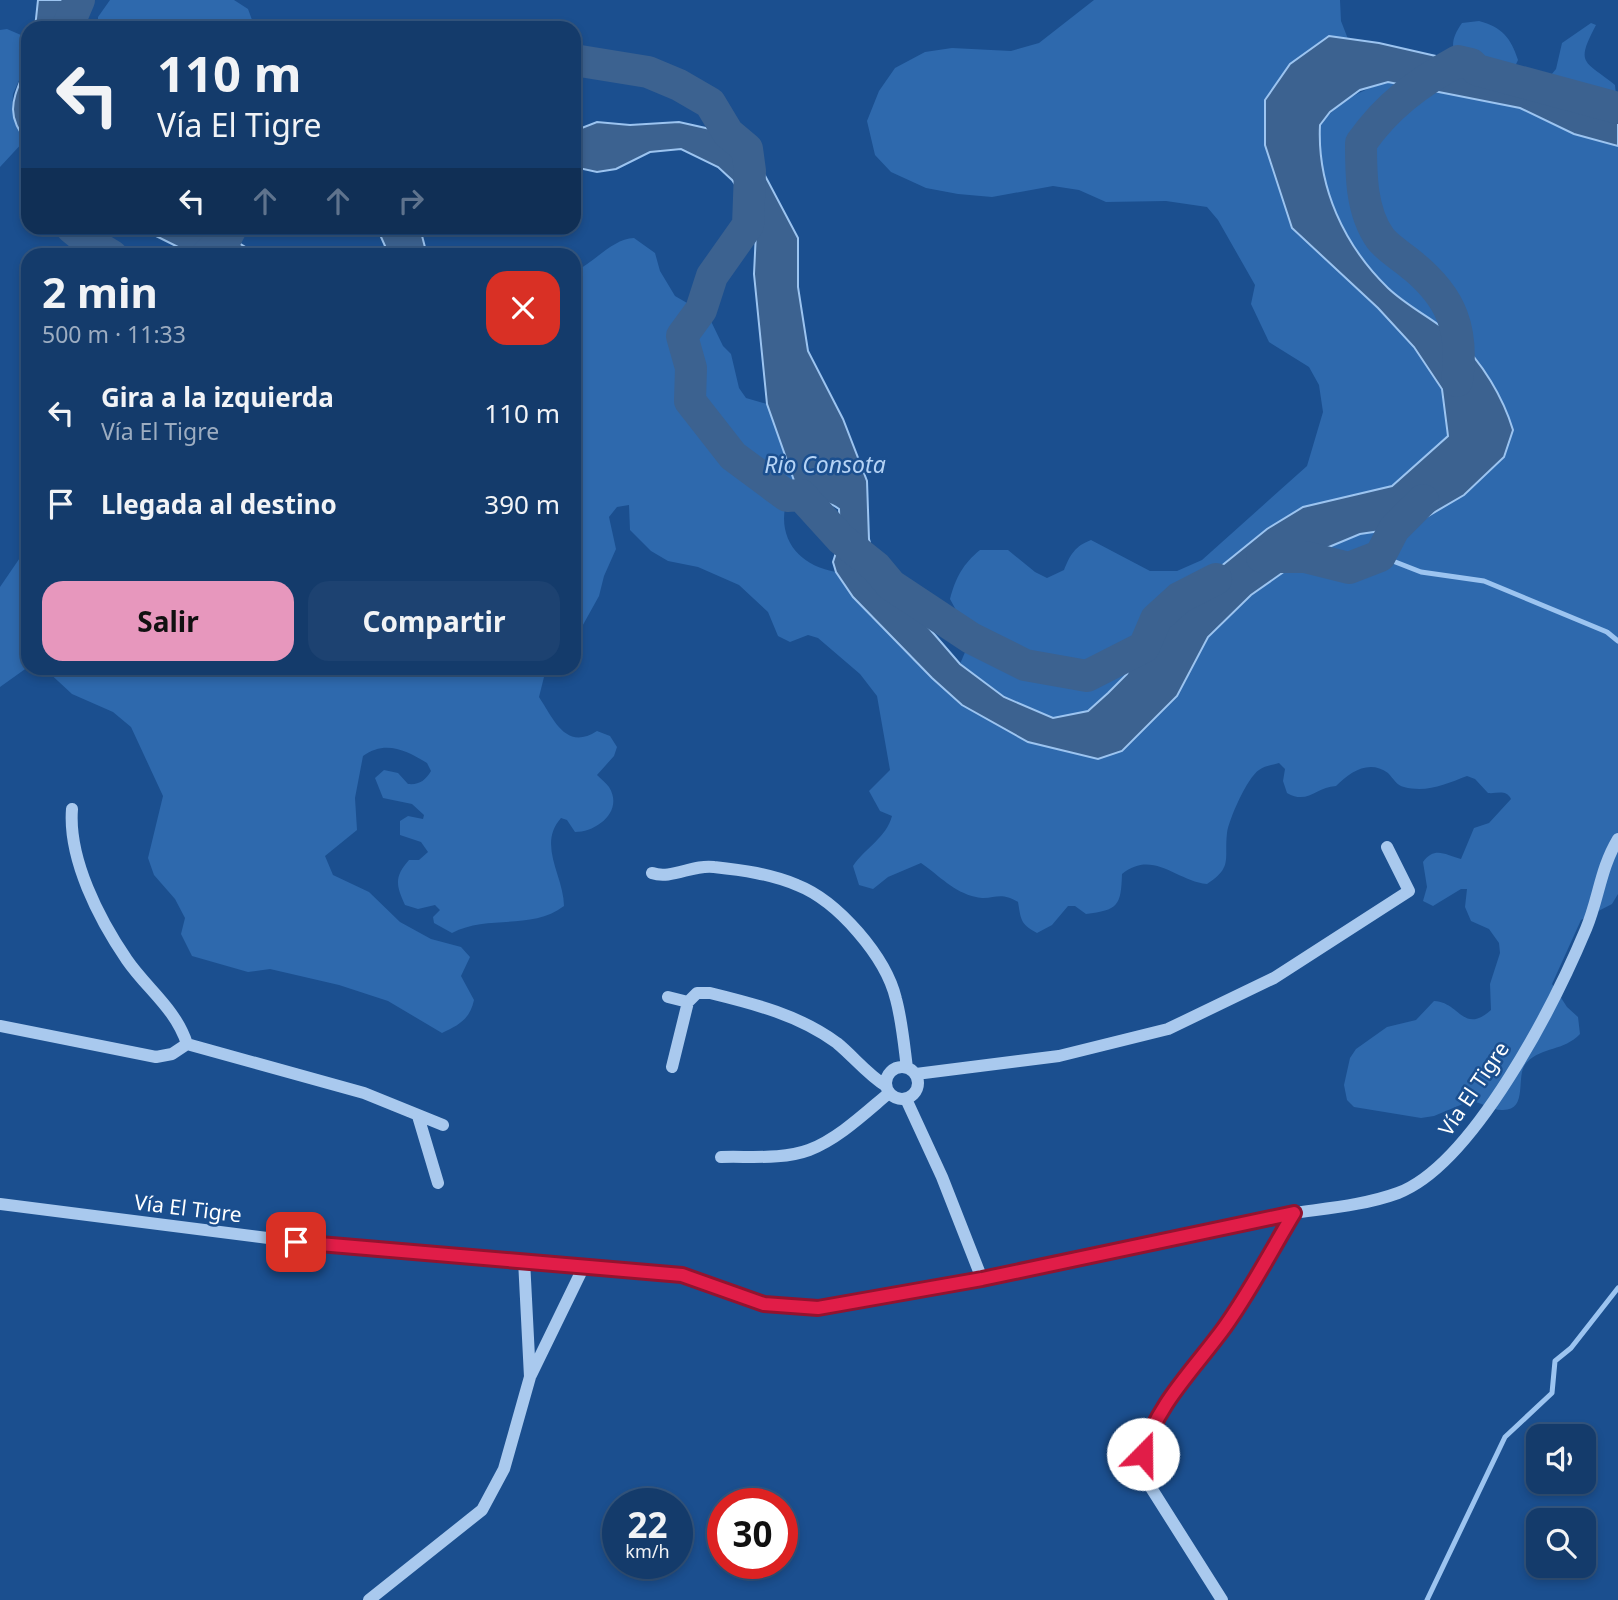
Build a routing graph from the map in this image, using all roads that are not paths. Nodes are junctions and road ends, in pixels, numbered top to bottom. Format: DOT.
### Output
graph roads {
  1 [pos="72,809"];
  2 [pos="1618,839"];
  3 [pos="1387,847"];
  4 [pos="652,873"];
  5 [pos="668,997"];
  6 [pos="688,1002"];
  7 [pos="0,1026"];
  8 [pos="187,1044"];
  9 [pos="672,1067"];
  10 [pos="912,1071"];
  11 [pos="888,1089"];
  12 [pos="906,1099"];
  13 [pos="418,1116"];
  14 [pos="443,1125"];
  15 [pos="721,1157"];
  16 [pos="438,1183"];
  17 [pos="0,1204"];
  18 [pos="1294,1213"];
  19 [pos="524,1260"];
  20 [pos="584,1266"];
  21 [pos="982,1279"];
  22 [pos="530,1377"];
  23 [pos="369,1600"];
  24 [pos="1222,1600"];
  1 -- 8 [label="street"];
  2 -- 18 [label="street, Vía El Tigre"];
  3 -- 10 [label="street"];
  4 -- 10 [label="street"];
  5 -- 6 [label="street"];
  6 -- 9 [label="street"];
  6 -- 11 [label="street"];
  7 -- 8 [label="street"];
  8 -- 13 [label="street"];
  10 -- 11 [label="street"];
  10 -- 12 [label="street"];
  11 -- 12 [label="street"];
  11 -- 15 [label="street"];
  12 -- 21 [label="street"];
  13 -- 14 [label="street"];
  13 -- 16 [label="street"];
  17 -- 19 [label="street, Vía El Tigre"];
  18 -- 21 [label="street, Vía El Tigre"];
  18 -- 24 [label="street"];
  19 -- 20 [label="street, Vía El Tigre"];
  19 -- 22 [label="street"];
  20 -- 21 [label="street, Vía El Tigre"];
  20 -- 22 [label="street"];
  22 -- 23 [label="street"];
}
